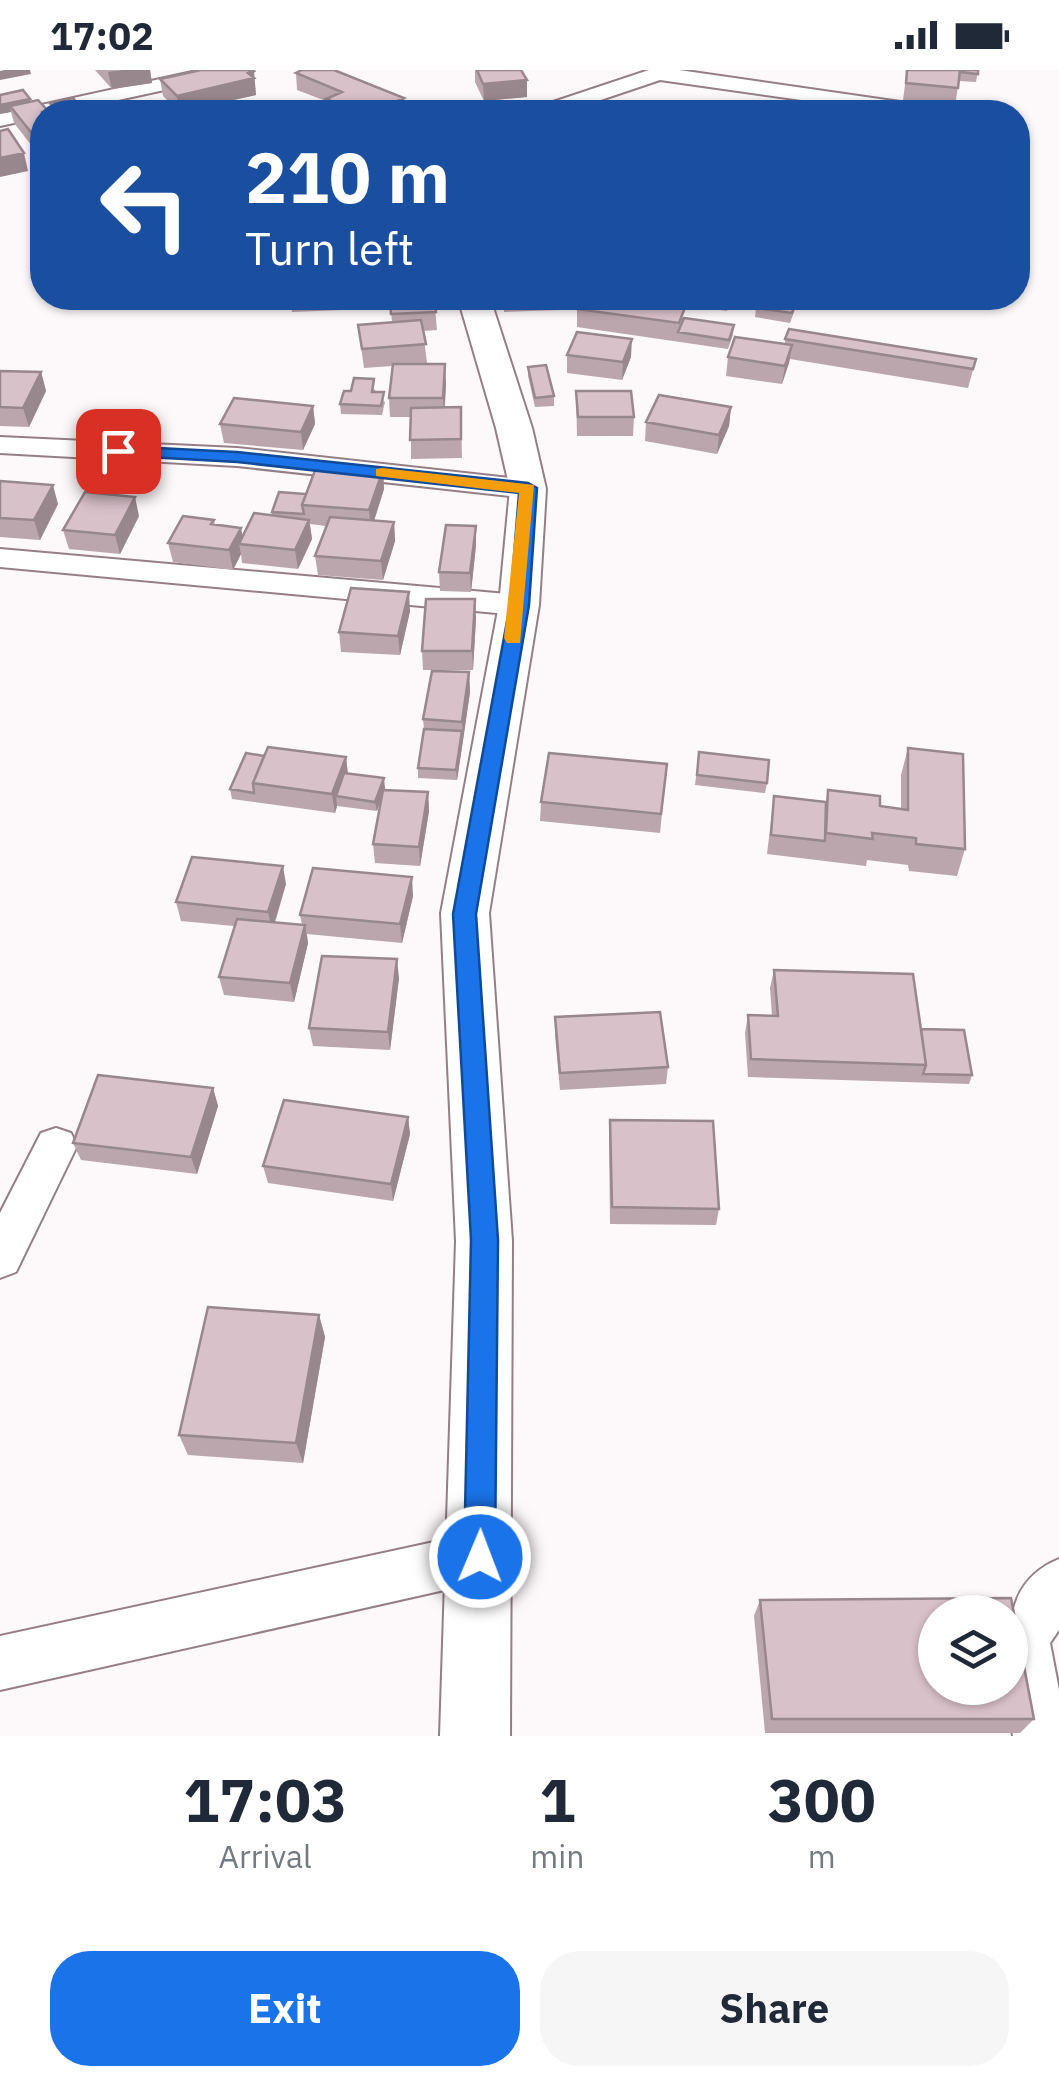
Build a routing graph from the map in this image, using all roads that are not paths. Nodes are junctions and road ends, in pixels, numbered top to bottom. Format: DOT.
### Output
graph roads {
  1 [pos="230,70"];
  2 [pos="664,72"];
  3 [pos="92,100"];
  4 [pos="581,100"];
  5 [pos="849,100"];
  6 [pos="30,113"];
  7 [pos="0,120"];
  8 [pos="478,310"];
  9 [pos="0,445"];
  10 [pos="528,488"];
  11 [pos="0,558"];
  12 [pos="519,605"];
  13 [pos="56,1146"];
  14 [pos="0,1258"];
  15 [pos="480,1557"];
  16 [pos="1059,1585"];
  17 [pos="0,1662"];
  18 [pos="475,1736"];
  19 [pos="1040,1736"];
  1 -- 3 [label="street"];
  2 -- 4 [label="street"];
  2 -- 5 [label="street"];
  6 -- 7 [label="street"];
  8 -- 10 [label="street"];
  9 -- 10 [label="street"];
  10 -- 12 [label="street"];
  11 -- 12 [label="street"];
  12 -- 15 [label="street"];
  13 -- 14 [label="street"];
  15 -- 17 [label="street"];
  15 -- 18 [label="street"];
  16 -- 19 [label="street"];
}
